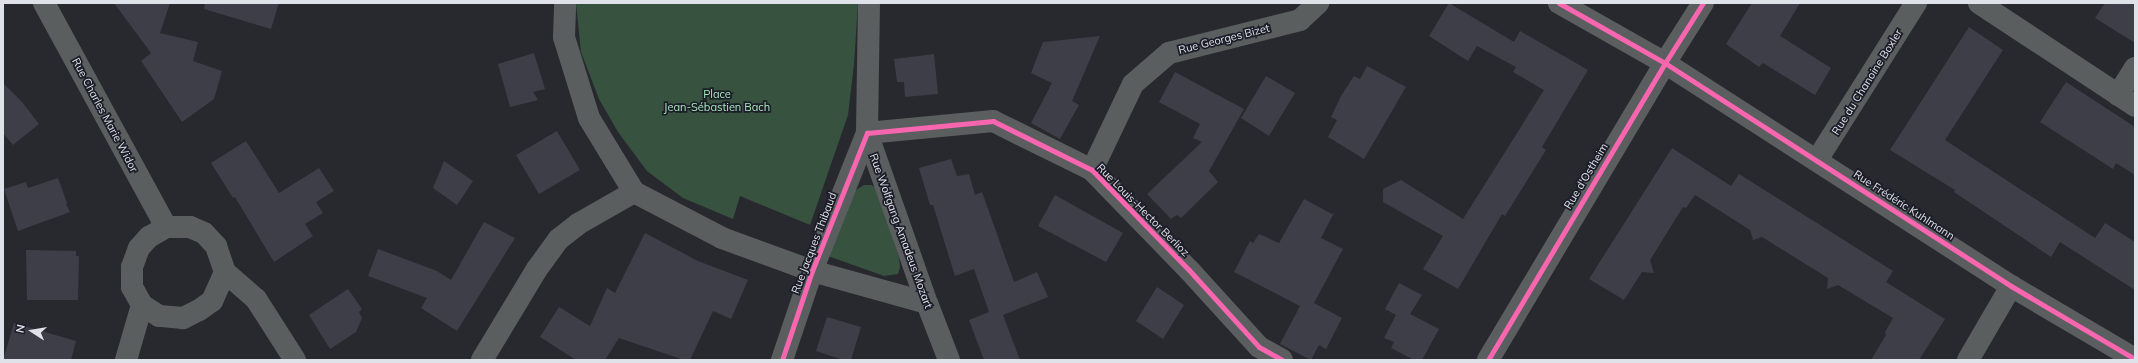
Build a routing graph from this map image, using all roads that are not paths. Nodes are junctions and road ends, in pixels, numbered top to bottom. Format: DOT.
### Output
graph roads {
  1 [pos="44,3"];
  2 [pos="565,3"];
  3 [pos="869,3"];
  4 [pos="1318,3"];
  5 [pos="1559,3"];
  6 [pos="1703,3"];
  7 [pos="1916,3"];
  8 [pos="1979,3"];
  9 [pos="1665,63"];
  10 [pos="2135,68"];
  11 [pos="2127,101"];
  12 [pos="866,133"];
  13 [pos="1817,160"];
  14 [pos="1092,170"];
  15 [pos="634,192"];
  16 [pos="166,227"];
  17 [pos="812,271"];
  18 [pos="225,272"];
  19 [pos="2011,286"];
  20 [pos="927,303"];
  21 [pos="142,305"];
  22 [pos="126,360"];
  23 [pos="295,360"];
  24 [pos="482,360"];
  25 [pos="782,360"];
  26 [pos="949,360"];
  27 [pos="1282,360"];
  28 [pos="1488,360"];
  29 [pos="1968,360"];
  30 [pos="2135,360"];
  1 -- 16 [label="street, Rue Charles Marie Widor"];
  2 -- 15 [label="street"];
  3 -- 12 [label="street, Rue Wolfgang Amadeus Mozart"];
  4 -- 14 [label="street, Rue Georges Bizet"];
  5 -- 9 [label="street, Rue Frédéric Kuhlmann"];
  6 -- 9 [label="street, Rue d'Ostheim"];
  7 -- 13 [label="street, Rue du Chanoine Boxler"];
  8 -- 11 [label="street"];
  9 -- 13 [label="street, Rue Frédéric Kuhlmann"];
  9 -- 28 [label="street, Rue d'Ostheim"];
  10 -- 11 [label="street"];
  12 -- 14 [label="street, Rue Louis-Hector Berlioz"];
  12 -- 17 [label="street, Rue Jacques Thibaud"];
  12 -- 20 [label="street, Rue Wolfgang Amadeus Mozart"];
  13 -- 19 [label="street, Rue Frédéric Kuhlmann"];
  14 -- 27 [label="street, Rue Louis-Hector Berlioz"];
  15 -- 17 [label="street"];
  15 -- 24 [label="street"];
  16 -- 18 [label="street"];
  16 -- 21 [label="street"];
  17 -- 20 [label="street"];
  17 -- 25 [label="street, Rue Jacques Thibaud"];
  18 -- 21 [label="street"];
  18 -- 23 [label="street"];
  19 -- 29 [label="street"];
  19 -- 30 [label="street, Rue Frédéric Kuhlmann"];
  20 -- 26 [label="street, Rue Wolfgang Amadeus Mozart"];
  21 -- 22 [label="street"];
}
